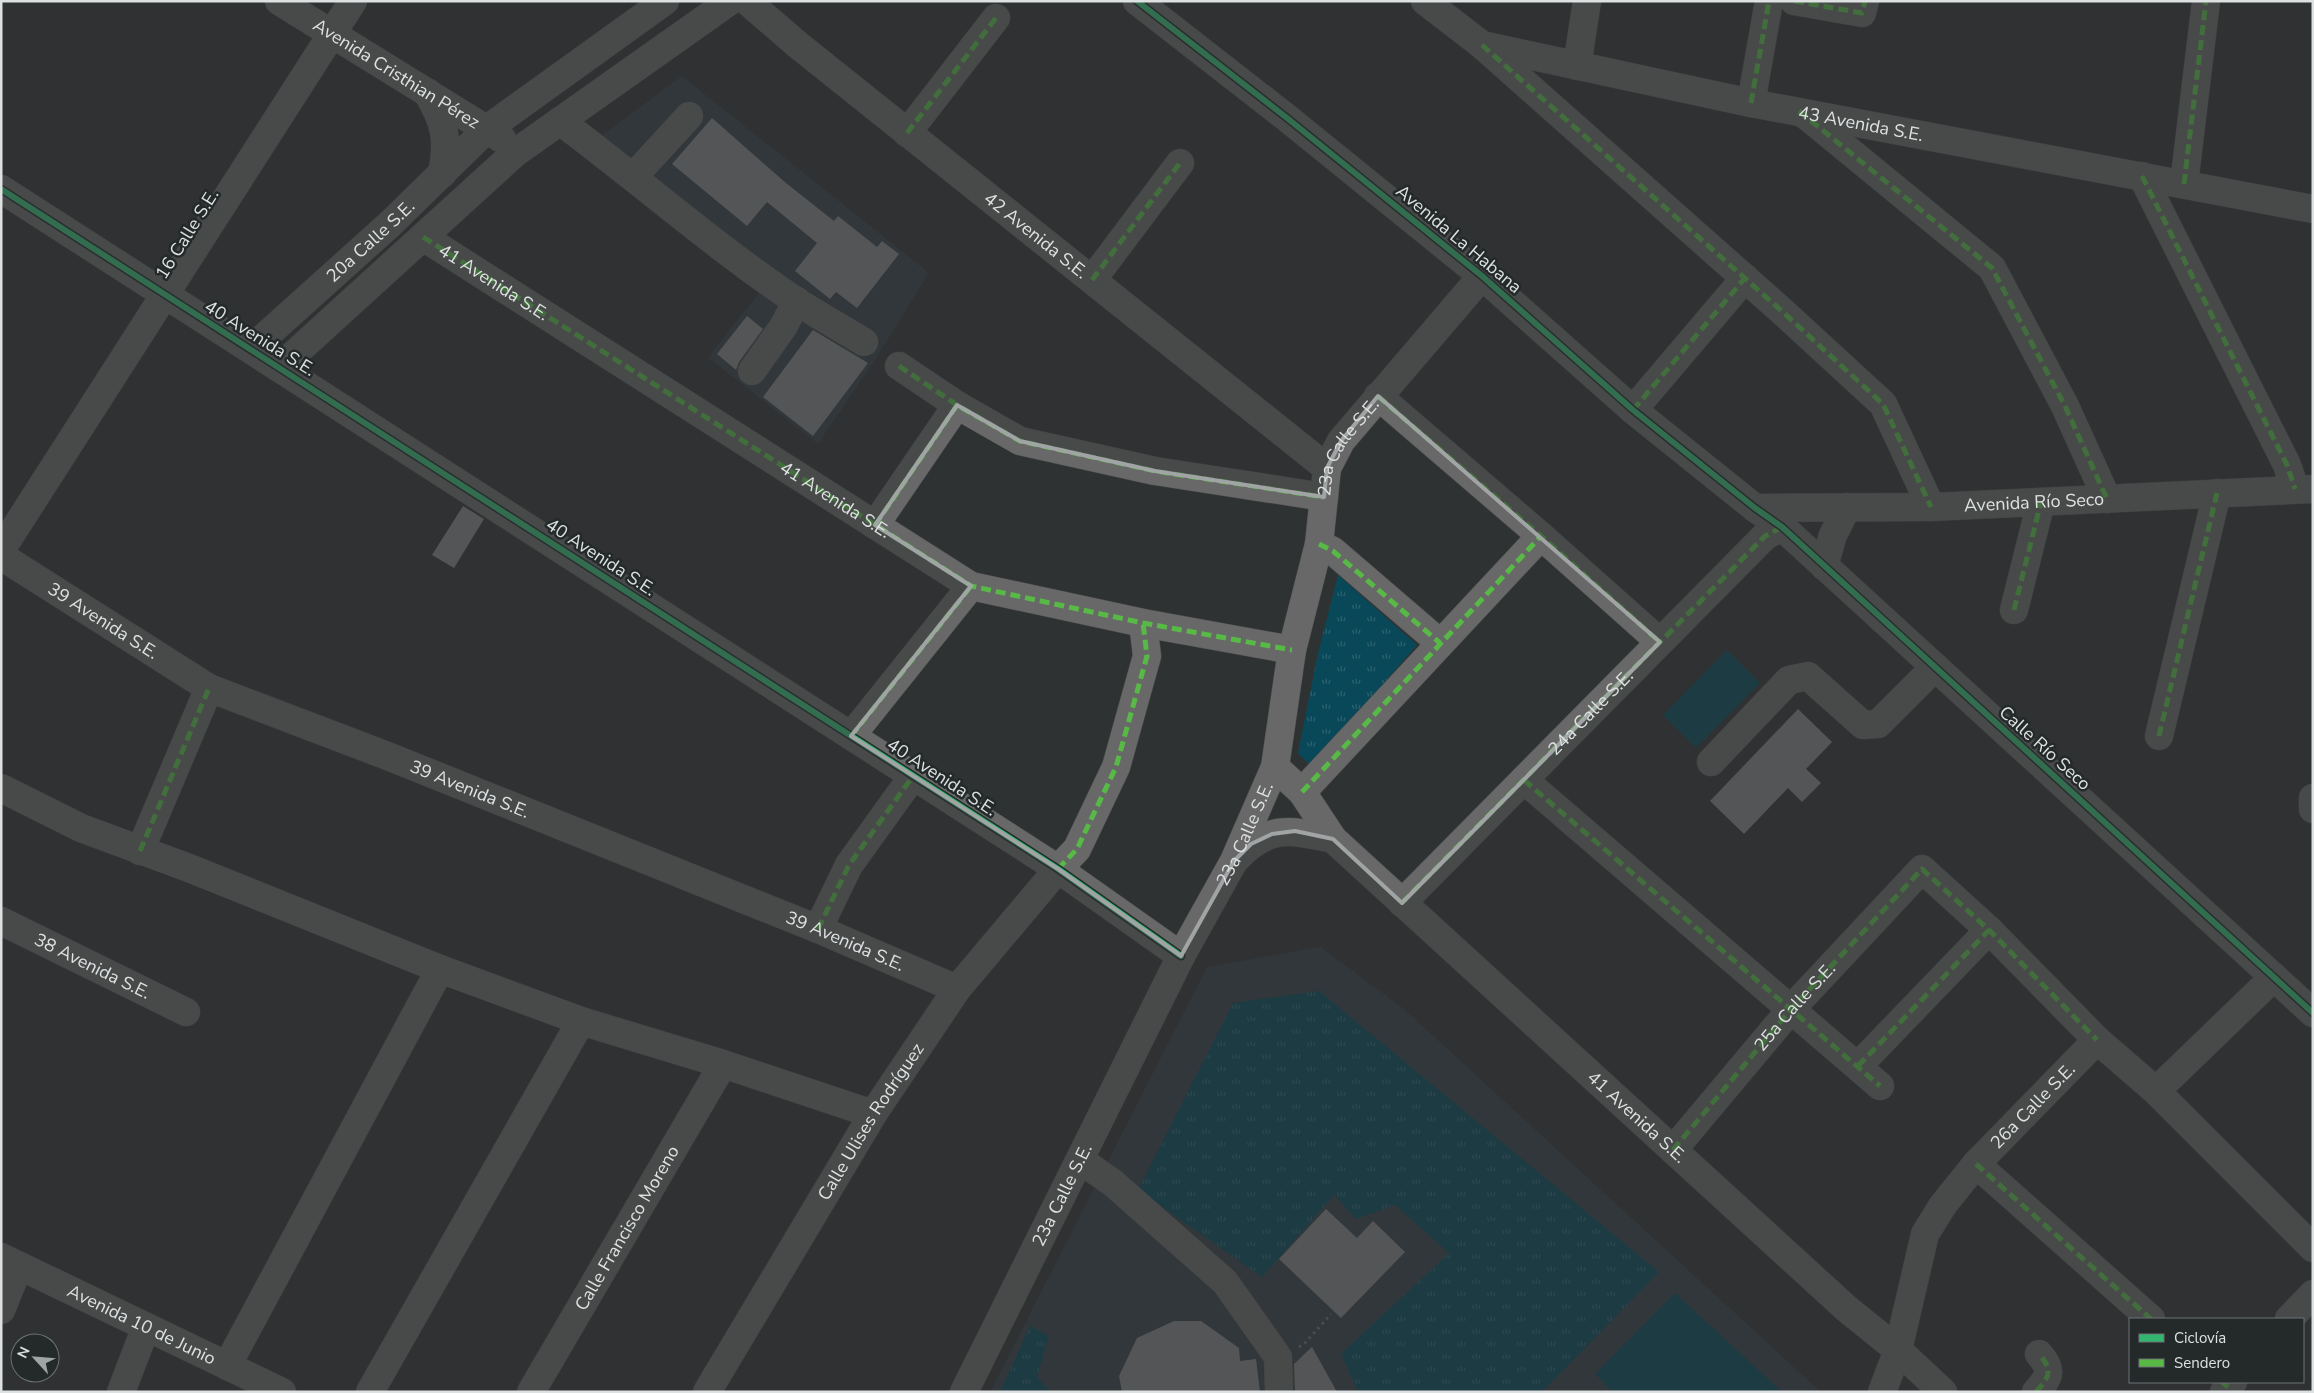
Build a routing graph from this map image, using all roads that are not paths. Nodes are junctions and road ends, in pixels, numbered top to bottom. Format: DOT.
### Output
graph roads {
  1 [pos="279,1"];
  2 [pos="353,1"];
  3 [pos="665,1"];
  4 [pos="730,1"];
  5 [pos="747,1"];
  6 [pos="1137,1"];
  7 [pos="1425,1"];
  8 [pos="1587,1"];
  9 [pos="1769,1"];
  10 [pos="1794,1"];
  11 [pos="1865,1"];
  12 [pos="2206,1"];
  13 [pos="996,18"];
  14 [pos="331,34"];
  15 [pos="1482,45"];
  16 [pos="1577,66"];
  17 [pos="427,92"];
  18 [pos="1751,102"];
  19 [pos="1799,111"];
  20 [pos="689,116"];
  21 [pos="560,121"];
  22 [pos="487,129"];
  23 [pos="908,133"];
  24 [pos="515,153"];
  25 [pos="1180,162"];
  26 [pos="442,174"];
  27 [pos="634,176"];
  28 [pos="2142,176"];
  29 [pos="2184,184"];
  30 [pos="1,189"];
  31 [pos="2313,209"];
  32 [pos="423,237"];
  33 [pos="1482,276"];
  34 [pos="1745,278"];
  35 [pos="1092,280"];
  36 [pos="165,296"];
  37 [pos="796,301"];
  38 [pos="864,342"];
  39 [pos="251,349"];
  40 [pos="899,366"];
  41 [pos="280,367"];
  42 [pos="752,371"];
  43 [pos="1378,396"];
  44 [pos="957,405"];
  45 [pos="1633,410"];
  46 [pos="1327,468"];
  47 [pos="2304,489"];
  48 [pos="2216,493"];
  49 [pos="1324,497"];
  50 [pos="2106,499"];
  51 [pos="2040,502"];
  52 [pos="1846,507"];
  53 [pos="1931,507"];
  54 [pos="1755,508"];
  55 [pos="875,525"];
  56 [pos="1782,527"];
  57 [pos="1541,536"];
  58 [pos="1319,544"];
  59 [pos="1,550"];
  60 [pos="1,556"];
  61 [pos="1824,566"];
  62 [pos="971,586"];
  63 [pos="2014,610"];
  64 [pos="1143,623"];
  65 [pos="1660,642"];
  66 [pos="1440,644"];
  67 [pos="1292,650"];
  68 [pos="1934,667"];
  69 [pos="209,688"];
  70 [pos="851,736"];
  71 [pos="2158,736"];
  72 [pos="1711,762"];
  73 [pos="1275,767"];
  74 [pos="914,776"];
  75 [pos="1524,780"];
  76 [pos="1,788"];
  77 [pos="1302,792"];
  78 [pos="2313,798"];
  79 [pos="2313,809"];
  80 [pos="1332,839"];
  81 [pos="140,850"];
  82 [pos="1234,861"];
  83 [pos="1058,869"];
  84 [pos="1402,902"];
  85 [pos="1,921"];
  86 [pos="818,929"];
  87 [pos="1988,930"];
  88 [pos="1181,956"];
  89 [pos="440,969"];
  90 [pos="2274,977"];
  91 [pos="957,989"];
  92 [pos="1792,1008"];
  93 [pos="186,1012"];
  94 [pos="2313,1013"];
  95 [pos="581,1022"];
  96 [pos="2097,1040"];
  97 [pos="723,1064"];
  98 [pos="1858,1066"];
  99 [pos="1880,1086"];
  100 [pos="2156,1091"];
  101 [pos="873,1114"];
  102 [pos="1673,1150"];
  103 [pos="1080,1160"];
  104 [pos="1976,1164"];
  105 [pos="2313,1248"];
  106 [pos="10,1262"];
  107 [pos="2313,1294"];
  108 [pos="1,1310"];
  109 [pos="2150,1318"];
  110 [pos="2291,1318"];
  111 [pos="146,1327"];
  112 [pos="1898,1350"];
  113 [pos="2039,1354"];
  114 [pos="227,1366"];
  115 [pos="121,1392"];
  116 [pos="282,1392"];
  117 [pos="370,1392"];
  118 [pos="531,1392"];
  119 [pos="707,1392"];
  120 [pos="964,1392"];
  121 [pos="1279,1392"];
  122 [pos="1882,1392"];
  123 [pos="1943,1392"];
  124 [pos="2036,1392"];
  1 -- 14 [label="street, Avenida Cristhian Pérez"];
  2 -- 14 [label="street, 16 Calle S.E."];
  3 -- 22 [label="street, 20a Calle S.E."];
  4 -- 21 [label="street, 20a Calle S.E."];
  5 -- 23 [label="street, 42 Avenida S.E."];
  6 -- 33 [label="street, Avenida La Habana"];
  7 -- 15 [label="street, 43 Avenida S.E."];
  8 -- 16 [label="street"];
  9 -- 18 [label="street"];
  10 -- 11 [label="street"];
  12 -- 29 [label="street"];
  13 -- 23 [label="street"];
  14 -- 17 [label="street, Avenida Cristhian Pérez"];
  14 -- 36 [label="street, 16 Calle S.E."];
  15 -- 16 [label="street, 43 Avenida S.E."];
  15 -- 34 [label="street"];
  16 -- 18 [label="street, 43 Avenida S.E."];
  17 -- 22 [label="street, Avenida Cristhian Pérez"];
  17 -- 26 [label="street"];
  18 -- 19 [label="street, 43 Avenida S.E."];
  19 -- 28 [label="street, 43 Avenida S.E."];
  19 -- 50 [label="street"];
  20 -- 27 [label="street"];
  21 -- 24 [label="street, 20a Calle S.E."];
  21 -- 27 [label="street"];
  22 -- 24 [label="street"];
  22 -- 26 [label="street, 20a Calle S.E."];
  23 -- 35 [label="street, 42 Avenida S.E."];
  24 -- 32 [label="street, 20a Calle S.E."];
  25 -- 35 [label="street"];
  26 -- 39 [label="street, 20a Calle S.E."];
  27 -- 37 [label="street"];
  28 -- 29 [label="street, 43 Avenida S.E."];
  28 -- 47 [label="street"];
  29 -- 31 [label="street, 43 Avenida S.E."];
  30 -- 36 [label="street, 40 Avenida S.E."];
  32 -- 41 [label="street, 20a Calle S.E."];
  32 -- 55 [label="street, 41 Avenida S.E."];
  33 -- 43 [label="street, 23a Calle S.E."];
  33 -- 45 [label="street, Avenida La Habana"];
  34 -- 45 [label="street"];
  34 -- 53 [label="street"];
  35 -- 46 [label="street, 42 Avenida S.E."];
  36 -- 39 [label="street, 40 Avenida S.E."];
  36 -- 59 [label="street, 16 Calle S.E."];
  37 -- 38 [label="street"];
  37 -- 42 [label="street"];
  39 -- 41 [label="street, 40 Avenida S.E."];
  40 -- 44 [label="street"];
  41 -- 70 [label="street, 40 Avenida S.E."];
  43 -- 46 [label="street, 23a Calle S.E."];
  43 -- 57 [label="street"];
  44 -- 49 [label="street"];
  44 -- 55 [label="street"];
  45 -- 54 [label="street, Avenida La Habana"];
  46 -- 49 [label="street, 23a Calle S.E."];
  47 -- 48 [label="street, Avenida Río Seco"];
  48 -- 50 [label="street, Avenida Río Seco"];
  48 -- 71 [label="street"];
  49 -- 58 [label="street, 23a Calle S.E."];
  50 -- 51 [label="street, Avenida Río Seco"];
  51 -- 53 [label="street, Avenida Río Seco"];
  51 -- 63 [label="street"];
  52 -- 53 [label="street, Avenida Río Seco"];
  52 -- 54 [label="street, Avenida Río Seco"];
  52 -- 61 [label="street"];
  54 -- 56 [label="street, Calle Río Seco"];
  55 -- 62 [label="street, 41 Avenida S.E."];
  56 -- 61 [label="street, Calle Río Seco"];
  56 -- 65 [label="street, 24a Calle S.E."];
  57 -- 65 [label="street"];
  57 -- 66 [label="street"];
  58 -- 66 [label="street"];
  58 -- 67 [label="street, 23a Calle S.E."];
  60 -- 69 [label="street, 39 Avenida S.E."];
  61 -- 68 [label="street, Calle Río Seco"];
  62 -- 64 [label="street, 41 Avenida S.E."];
  62 -- 70 [label="street"];
  64 -- 67 [label="street, 41 Avenida S.E."];
  64 -- 83 [label="street, Calle Ulises Rodríguez"];
  65 -- 75 [label="street, 24a Calle S.E."];
  66 -- 77 [label="street"];
  67 -- 73 [label="street, 23a Calle S.E."];
  68 -- 72 [label="street"];
  68 -- 90 [label="street, Calle Río Seco"];
  69 -- 81 [label="street"];
  69 -- 86 [label="street, 39 Avenida S.E."];
  70 -- 74 [label="street, 40 Avenida S.E."];
  73 -- 77 [label="street, 41 Avenida S.E."];
  73 -- 82 [label="street, 23a Calle S.E."];
  74 -- 83 [label="street, 40 Avenida S.E."];
  74 -- 86 [label="street"];
  75 -- 84 [label="street, 24a Calle S.E."];
  75 -- 92 [label="street"];
  76 -- 81 [label="street"];
  77 -- 80 [label="street, 41 Avenida S.E."];
  78 -- 79 [label="street"];
  80 -- 82 [label="street, 41 Avenida S.E."];
  80 -- 84 [label="street, 41 Avenida S.E."];
  81 -- 89 [label="street"];
  82 -- 88 [label="street, 23a Calle S.E."];
  83 -- 88 [label="street, 40 Avenida S.E."];
  83 -- 91 [label="street, Calle Ulises Rodríguez"];
  84 -- 102 [label="street, 41 Avenida S.E."];
  85 -- 93 [label="street, 38 Avenida S.E."];
  86 -- 91 [label="street, 39 Avenida S.E."];
  87 -- 92 [label="street, 25a Calle S.E."];
  87 -- 96 [label="street"];
  87 -- 98 [label="street"];
  88 -- 103 [label="street, 23a Calle S.E."];
  89 -- 95 [label="street"];
  89 -- 114 [label="street"];
  90 -- 94 [label="street, Calle Río Seco"];
  90 -- 100 [label="street"];
  91 -- 101 [label="street, Calle Ulises Rodríguez"];
  92 -- 98 [label="street"];
  92 -- 102 [label="street, 25a Calle S.E."];
  95 -- 97 [label="street"];
  95 -- 117 [label="street"];
  96 -- 100 [label="street"];
  96 -- 104 [label="street, 26a Calle S.E."];
  97 -- 101 [label="street"];
  97 -- 118 [label="street, Calle Francisco Moreno"];
  98 -- 99 [label="street"];
  100 -- 105 [label="street"];
  101 -- 119 [label="street, Calle Ulises Rodríguez"];
  102 -- 112 [label="street, 41 Avenida S.E."];
  103 -- 120 [label="street, 23a Calle S.E."];
  103 -- 121 [label="street"];
  104 -- 109 [label="street"];
  104 -- 112 [label="street, 26a Calle S.E."];
  106 -- 108 [label="street"];
  106 -- 111 [label="street, Avenida 10 de Junio"];
  107 -- 110 [label="street"];
  111 -- 114 [label="street, Avenida 10 de Junio"];
  111 -- 115 [label="street"];
  112 -- 122 [label="street, 26a Calle S.E."];
  112 -- 123 [label="street, 41 Avenida S.E."];
  113 -- 124 [label="street"];
  114 -- 116 [label="street, Avenida 10 de Junio"];
}
